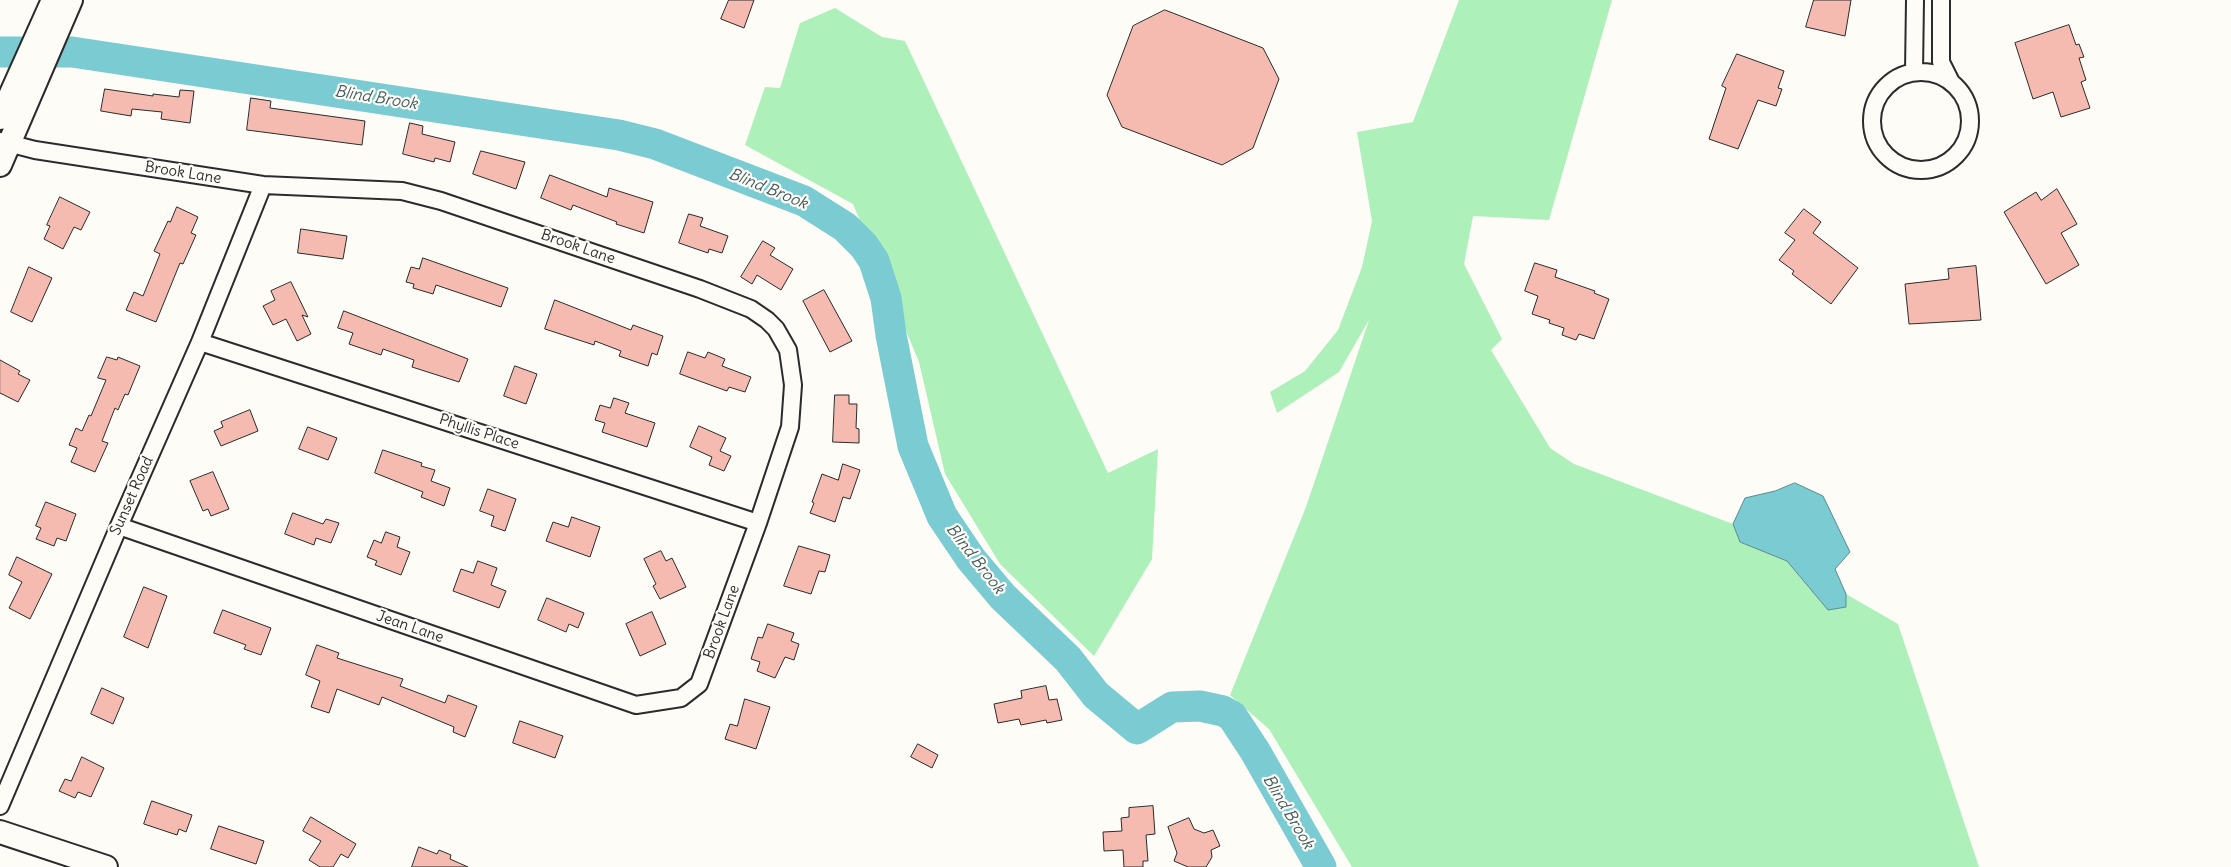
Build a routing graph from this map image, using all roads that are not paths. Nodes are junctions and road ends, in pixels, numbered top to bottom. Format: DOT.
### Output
graph roads {
  1 [pos="52,0"];
  2 [pos="71,0"];
  3 [pos="1915,0"];
  4 [pos="1941,0"];
  5 [pos="53,22"];
  6 [pos="1914,72"];
  7 [pos="28,78"];
  8 [pos="1950,80"];
  9 [pos="0,118"];
  10 [pos="5,142"];
  11 [pos="0,165"];
  12 [pos="264,185"];
  13 [pos="200,342"];
  14 [pos="758,523"];
  15 [pos="119,526"];
  16 [pos="699,684"];
  17 [pos="0,806"];
  18 [pos="0,832"];
  19 [pos="106,867"];
  1 -- 5 [label="main road"];
  2 -- 5 [label="main road"];
  3 -- 6 [label="street"];
  4 -- 8 [label="street"];
  5 -- 7 [label="main road"];
  6 -- 8 [label="street"];
  6 -- 8 [label="street"];
  7 -- 9 [label="main road"];
  7 -- 10 [label="main road"];
  10 -- 11 [label="main road"];
  10 -- 12 [label="street, Brook Lane"];
  12 -- 13 [label="street, Sunset Road"];
  12 -- 14 [label="street, Brook Lane"];
  13 -- 14 [label="street, Phyllis Place"];
  13 -- 15 [label="street, Sunset Road"];
  14 -- 16 [label="street, Brook Lane"];
  15 -- 16 [label="street, Jean Lane"];
  15 -- 17 [label="street, Sunset Road"];
  18 -- 19 [label="main road"];
}
